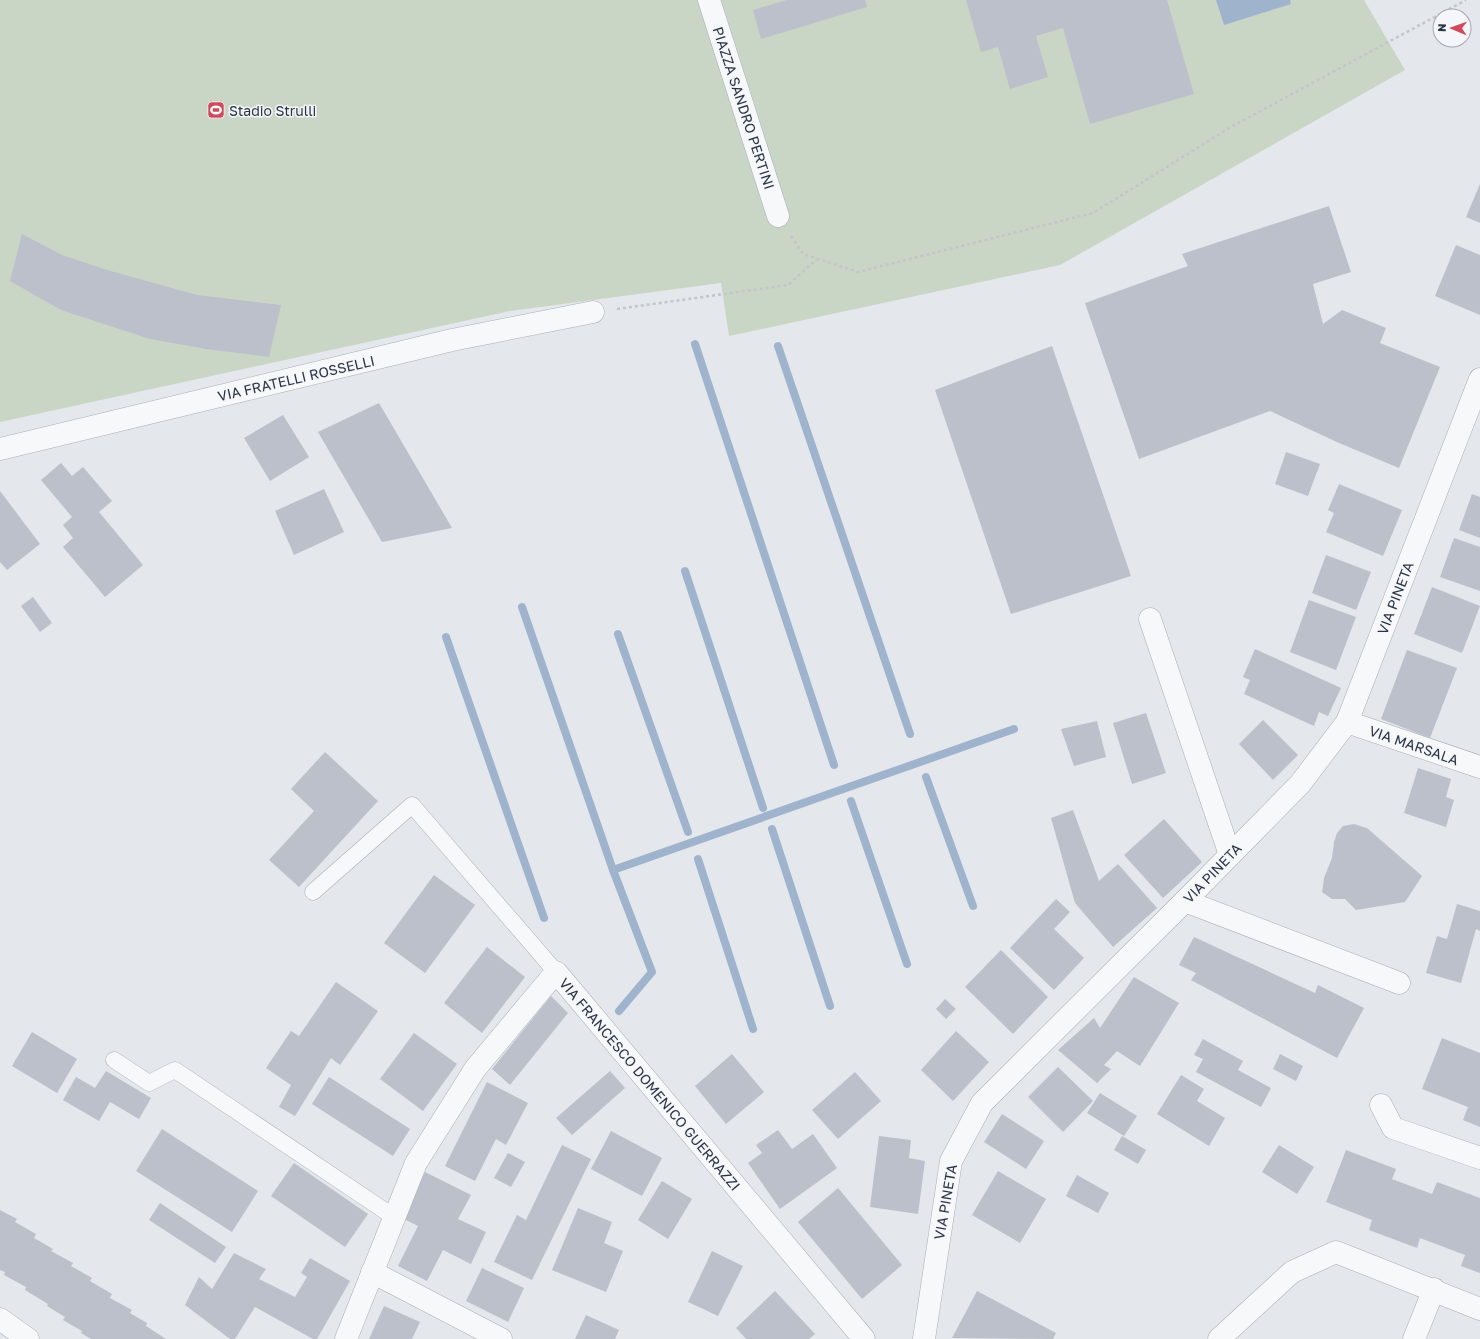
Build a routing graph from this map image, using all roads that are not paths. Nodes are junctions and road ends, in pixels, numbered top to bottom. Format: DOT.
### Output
graph roads {
  1 [pos="710,0"];
  2 [pos="778,216"];
  3 [pos="593,312"];
  4 [pos="1480,380"];
  5 [pos="0,449"];
  6 [pos="1150,619"];
  7 [pos="1347,722"];
  8 [pos="1480,767"];
  9 [pos="1230,855"];
  10 [pos="313,892"];
  11 [pos="1185,901"];
  12 [pos="556,972"];
  13 [pos="1399,983"];
  14 [pos="114,1060"];
  15 [pos="1381,1105"];
  16 [pos="1480,1158"];
  17 [pos="394,1217"];
  18 [pos="372,1272"];
  19 [pos="1434,1289"];
  20 [pos="1480,1309"];
  21 [pos="0,1319"];
  22 [pos="28,1339"];
  23 [pos="346,1339"];
  24 [pos="501,1339"];
  25 [pos="864,1339"];
  26 [pos="924,1339"];
  27 [pos="1219,1339"];
  28 [pos="1414,1339"];
  1 -- 2 [label="street, PIAZZA SANDRO PERTINI"];
  3 -- 5 [label="street, VIA FRATELLI ROSSELLI"];
  4 -- 7 [label="street, VIA PINETA"];
  6 -- 9 [label="street"];
  7 -- 8 [label="street, VIA MARSALA"];
  7 -- 9 [label="street, VIA PINETA"];
  9 -- 11 [label="street, VIA PINETA"];
  10 -- 12 [label="lane"];
  11 -- 13 [label="street"];
  11 -- 26 [label="street, VIA PINETA"];
  12 -- 17 [label="street, VIA FRANCESCO DOMENICO GUERRAZZI"];
  12 -- 25 [label="street, VIA FRANCESCO DOMENICO GUERRAZZI"];
  14 -- 17 [label="lane"];
  15 -- 16 [label="street"];
  17 -- 18 [label="street, VIA FRANCESCO DOMENICO GUERRAZZI"];
  18 -- 23 [label="street, VIA FRANCESCO DOMENICO GUERRAZZI"];
  18 -- 24 [label="street"];
  19 -- 20 [label="street"];
  19 -- 27 [label="street"];
  19 -- 28 [label="street"];
  21 -- 22 [label="street"];
}
